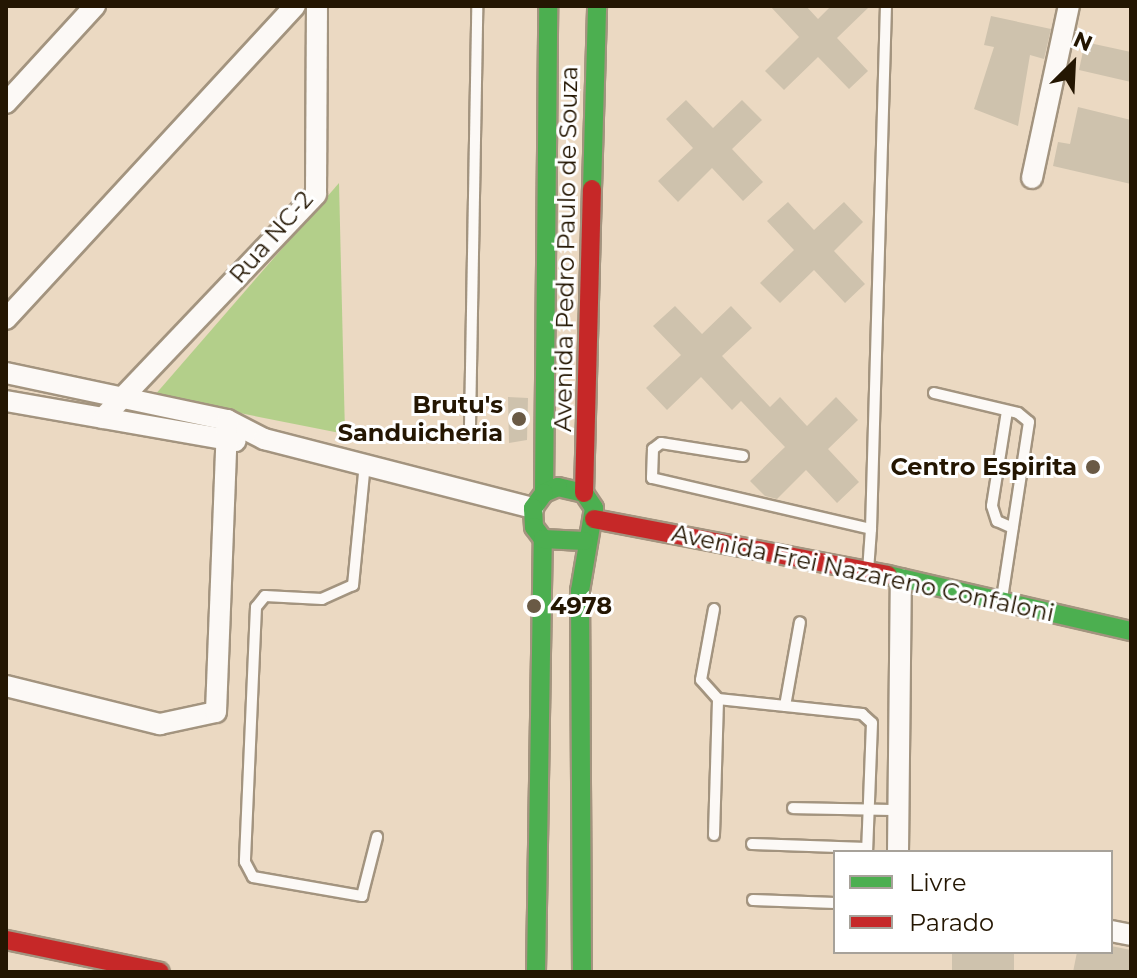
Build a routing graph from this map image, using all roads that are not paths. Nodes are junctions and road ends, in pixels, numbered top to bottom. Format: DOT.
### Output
graph roads {
  1 [pos="95,6"];
  2 [pos="295,6"];
  3 [pos="317,6"];
  4 [pos="477,6"];
  5 [pos="579,6"];
  6 [pos="597,6"];
  7 [pos="886,6"];
  8 [pos="1069,6"];
  9 [pos="551,10"];
  10 [pos="594,58"];
  11 [pos="6,103"];
  12 [pos="1032,178"];
  13 [pos="6,319"];
  14 [pos="6,373"];
  15 [pos="934,393"];
  16 [pos="123,395"];
  17 [pos="6,401"];
  18 [pos="1007,411"];
  19 [pos="103,418"];
  20 [pos="227,420"];
  21 [pos="470,426"];
  22 [pos="264,439"];
  23 [pos="224,442"];
  24 [pos="743,456"];
  25 [pos="365,463"];
  26 [pos="584,493"];
  27 [pos="538,500"];
  28 [pos="594,519"];
  29 [pos="1013,528"];
  30 [pos="871,529"];
  31 [pos="543,539"];
  32 [pos="584,541"];
  33 [pos="868,571"];
  34 [pos="901,579"];
  35 [pos="1002,601"];
  36 [pos="714,609"];
  37 [pos="800,622"];
  38 [pos="1131,631"];
  39 [pos="6,686"];
  40 [pos="718,699"];
  41 [pos="785,706"];
  42 [pos="793,808"];
  43 [pos="868,810"];
  44 [pos="900,810"];
  45 [pos="714,835"];
  46 [pos="377,837"];
  47 [pos="752,844"];
  48 [pos="867,850"];
  49 [pos="898,850"];
  50 [pos="753,900"];
  51 [pos="833,903"];
  52 [pos="6,940"];
  53 [pos="160,972"];
  54 [pos="536,972"];
  55 [pos="582,972"];
  1 -- 11 [label="street"];
  2 -- 13 [label="street"];
  3 -- 16 [label="street, Rua NC-2"];
  4 -- 21 [label="lane"];
  5 -- 10 [label="main road"];
  6 -- 10 [label="main road, Avenida Pedro Paulo de Souza"];
  7 -- 30 [label="lane"];
  8 -- 12 [label="street"];
  9 -- 27 [label="main road, Avenida Pedro Paulo de Souza"];
  10 -- 26 [label="main road, Avenida Pedro Paulo de Souza"];
  14 -- 16 [label="street"];
  15 -- 18 [label="lane"];
  16 -- 19 [label="street, Rua NC-2"];
  16 -- 20 [label="street"];
  17 -- 19 [label="street"];
  18 -- 29 [label="lane"];
  18 -- 29 [label="lane"];
  19 -- 23 [label="street"];
  20 -- 22 [label="street"];
  20 -- 23 [label="street"];
  22 -- 23 [label="street"];
  22 -- 25 [label="street"];
  23 -- 39 [label="street"];
  24 -- 30 [label="lane"];
  25 -- 27 [label="street"];
  25 -- 46 [label="lane"];
  26 -- 27 [label="main road"];
  26 -- 28 [label="main road"];
  27 -- 31 [label="main road"];
  28 -- 32 [label="main road"];
  28 -- 33 [label="main road, Avenida Frei Nazareno Confaloni"];
  29 -- 35 [label="lane"];
  30 -- 33 [label="lane"];
  31 -- 32 [label="main road"];
  31 -- 54 [label="main road"];
  32 -- 55 [label="main road"];
  33 -- 34 [label="main road, Avenida Frei Nazareno Confaloni"];
  34 -- 35 [label="main road, Avenida Frei Nazareno Confaloni"];
  34 -- 44 [label="street"];
  35 -- 38 [label="main road, Avenida Frei Nazareno Confaloni"];
  36 -- 40 [label="lane"];
  37 -- 41 [label="lane"];
  40 -- 41 [label="lane"];
  40 -- 45 [label="lane"];
  41 -- 43 [label="lane"];
  42 -- 43 [label="lane"];
  43 -- 44 [label="lane"];
  43 -- 48 [label="lane"];
  44 -- 49 [label="street"];
  47 -- 48 [label="lane"];
  50 -- 51 [label="lane"];
  52 -- 53 [label="main road"];
}
